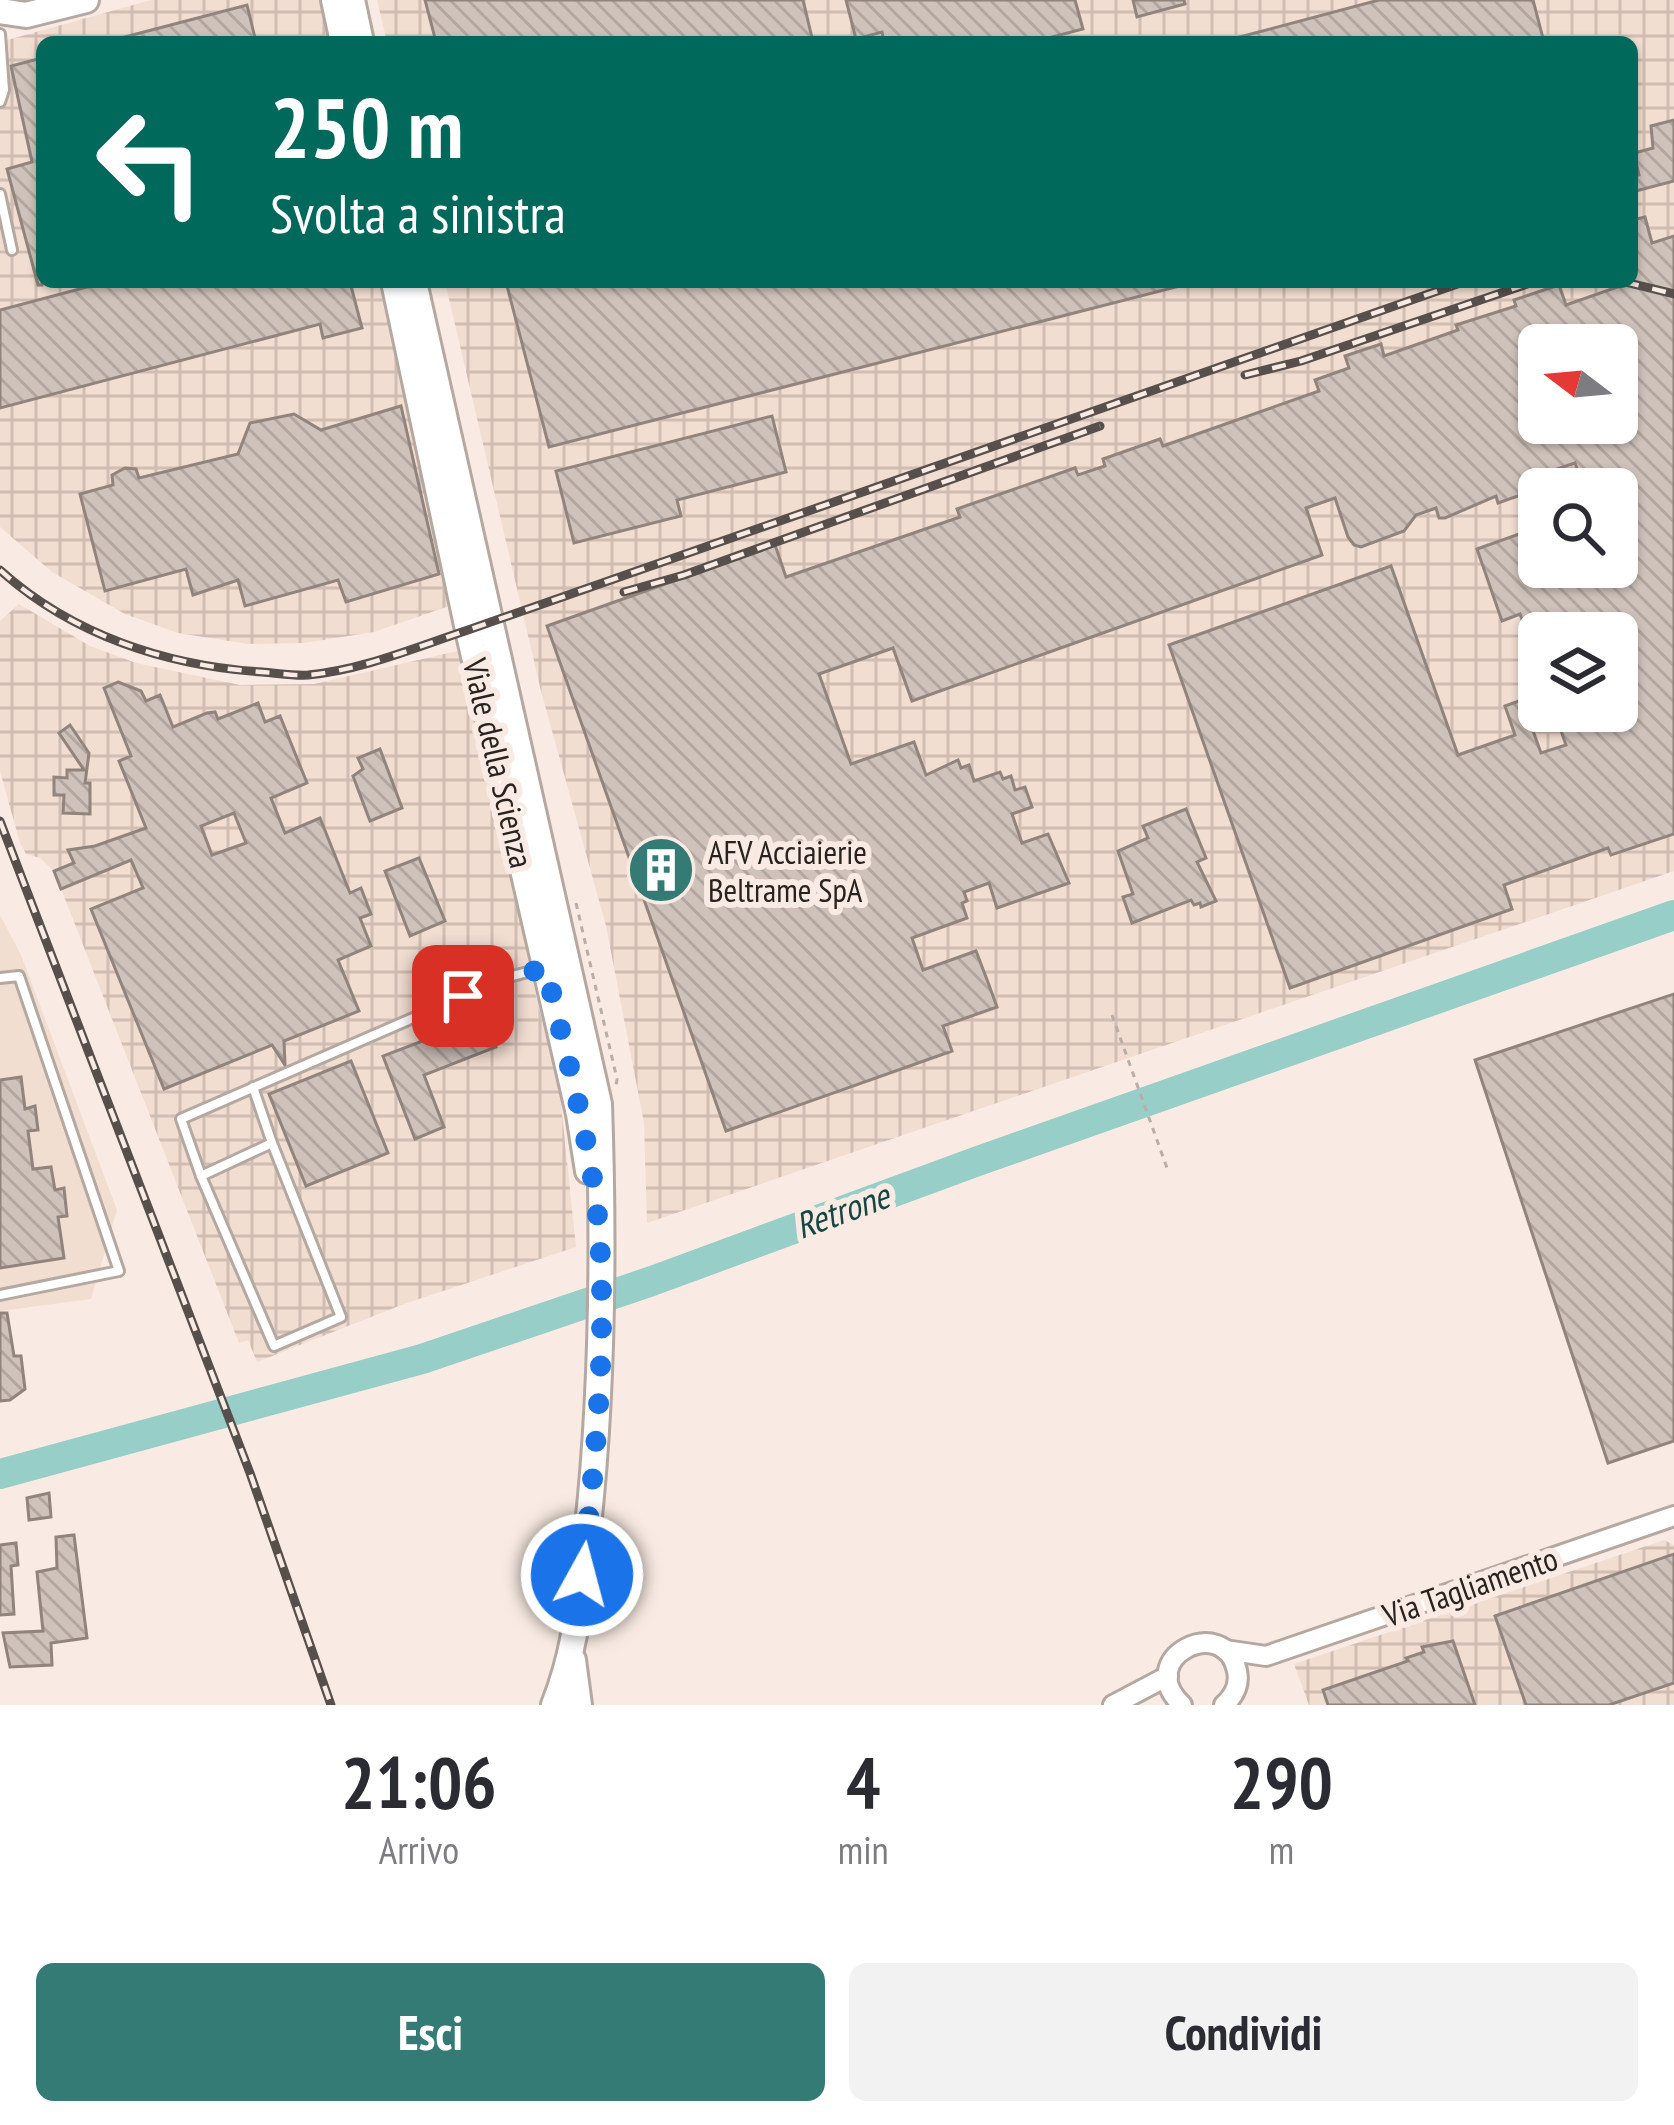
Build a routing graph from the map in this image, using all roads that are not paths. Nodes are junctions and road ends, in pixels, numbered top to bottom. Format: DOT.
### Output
graph roads {
  1 [pos="86,0"];
  2 [pos="334,0"];
  3 [pos="352,0"];
  4 [pos="0,11"];
  5 [pos="0,34"];
  6 [pos="342,36"];
  7 [pos="360,36"];
  8 [pos="0,102"];
  9 [pos="0,194"];
  10 [pos="12,250"];
  11 [pos="395,288"];
  12 [pos="415,288"];
  13 [pos="546,968"];
  14 [pos="0,978"];
  15 [pos="254,1087"];
  16 [pos="272,1143"];
  17 [pos="201,1176"];
  18 [pos="600,1244"];
  19 [pos="0,1295"];
  20 [pos="1674,1516"];
  21 [pos="1225,1650"];
  22 [pos="1266,1656"];
  23 [pos="572,1658"];
  24 [pos="1168,1676"];
  25 [pos="1178,1701"];
  26 [pos="1227,1702"];
  27 [pos="1116,1704"];
  28 [pos="554,1705"];
  29 [pos="579,1705"];
  1 -- 4 [label="main road"];
  2 -- 6 [label="main road"];
  3 -- 7 [label="main road"];
  5 -- 8 [label="lane"];
  9 -- 10 [label="lane"];
  11 -- 13 [label="main road, Viale della Scienza"];
  12 -- 18 [label="main road, Viale della Scienza"];
  13 -- 15 [label="lane"];
  13 -- 18 [label="main road, Viale della Scienza"];
  14 -- 19 [label="lane"];
  15 -- 16 [label="lane"];
  15 -- 17 [label="lane"];
  16 -- 17 [label="lane"];
  16 -- 17 [label="lane"];
  18 -- 23 [label="main road, Viale della Scienza"];
  20 -- 22 [label="street, Via Tagliamento"];
  21 -- 22 [label="street, Via Tagliamento"];
  21 -- 24 [label="street, Via Tagliamento"];
  21 -- 26 [label="street"];
  22 -- 26 [label="street"];
  23 -- 28 [label="main road"];
  23 -- 29 [label="main road"];
  24 -- 25 [label="street, Via Tagliamento"];
  24 -- 27 [label="street, Via Tagliamento"];
  25 -- 27 [label="street, Via Tagliamento"];
}
